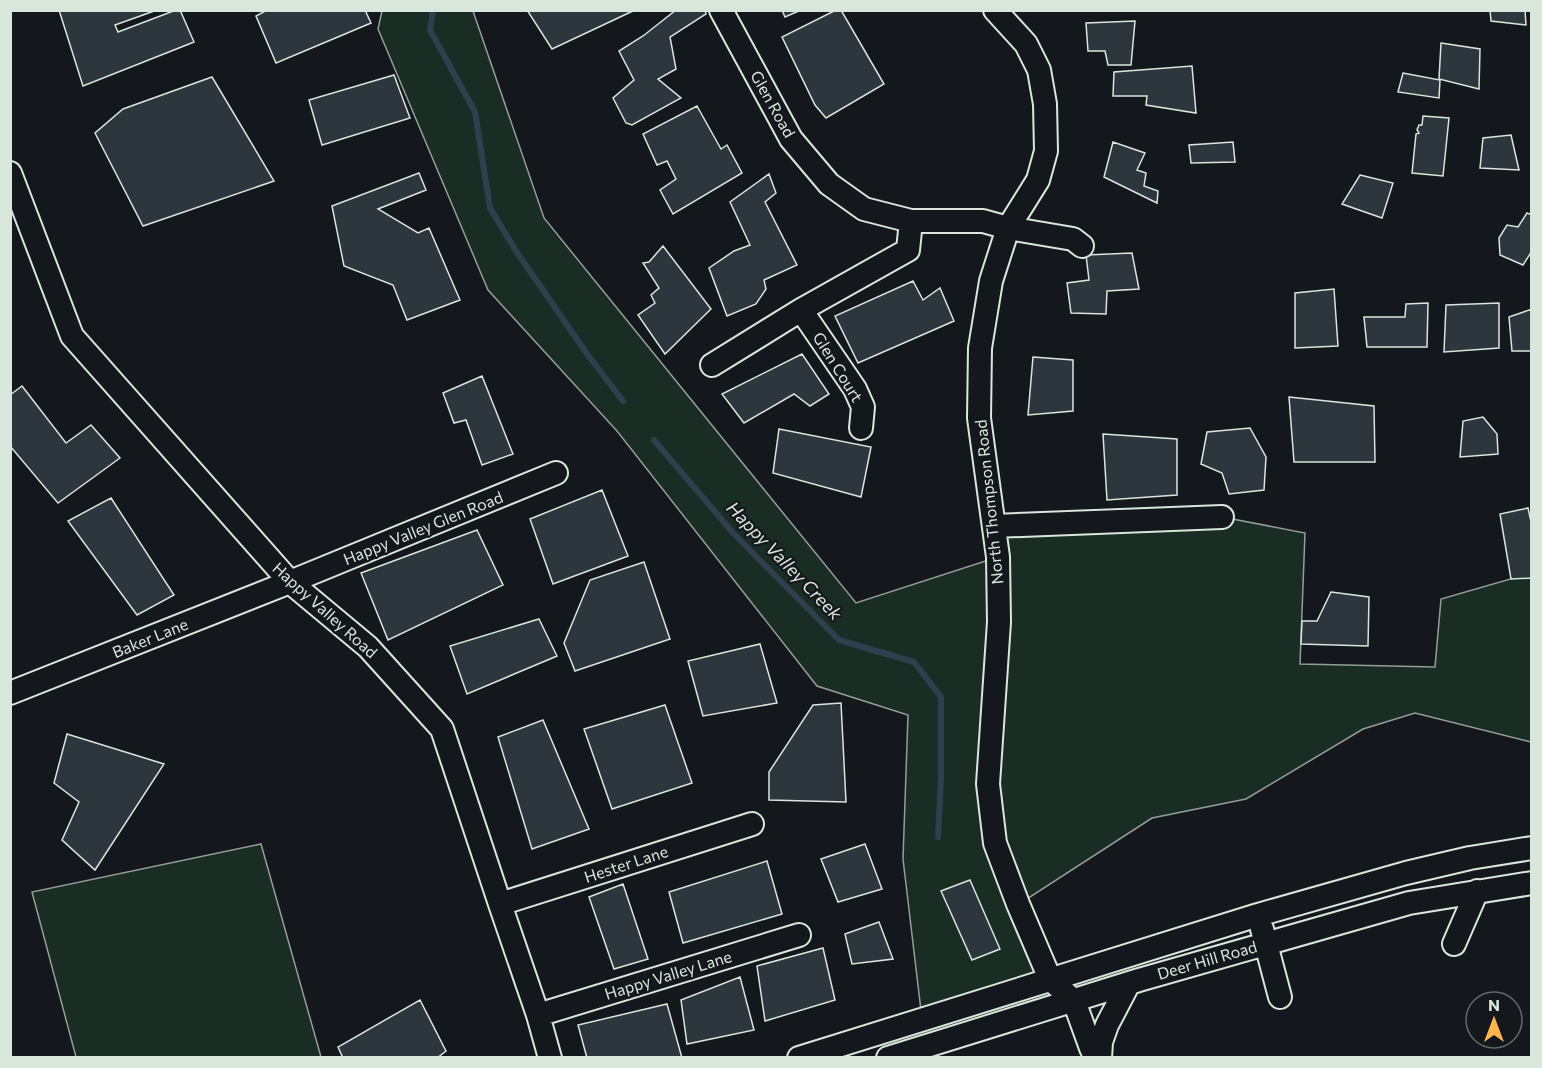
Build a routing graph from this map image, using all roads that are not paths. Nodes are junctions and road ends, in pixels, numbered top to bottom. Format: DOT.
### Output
graph roads {
  1 [pos="721,10"];
  2 [pos="995,10"];
  3 [pos="10,173"];
  4 [pos="911,221"];
  5 [pos="1008,228"];
  6 [pos="1082,246"];
  7 [pos="801,310"];
  8 [pos="712,365"];
  9 [pos="861,428"];
  10 [pos="556,473"];
  11 [pos="1222,517"];
  12 [pos="994,526"];
  13 [pos="290,582"];
  14 [pos="10,693"];
  15 [pos="752,824"];
  16 [pos="1532,848"];
  17 [pos="1532,883"];
  18 [pos="1477,891"];
  19 [pos="500,904"];
  20 [pos="1258,915"];
  21 [pos="799,935"];
  22 [pos="1266,943"];
  23 [pos="1454,944"];
  24 [pos="1050,979"];
  25 [pos="1129,983"];
  26 [pos="1280,997"];
  27 [pos="1074,1001"];
  28 [pos="538,1015"];
  29 [pos="922,1019"];
  30 [pos="869,1047"];
  31 [pos="821,1051"];
  32 [pos="550,1058"];
  33 [pos="799,1058"];
  34 [pos="888,1058"];
  35 [pos="1098,1058"];
  1 -- 4 [label="street, Glen Road"];
  2 -- 5 [label="street, North Thompson Road"];
  3 -- 13 [label="street, Happy Valley Road"];
  4 -- 5 [label="street, Glen Road"];
  4 -- 7 [label="street"];
  5 -- 6 [label="street, Glen Road"];
  5 -- 12 [label="street, North Thompson Road"];
  7 -- 8 [label="street"];
  7 -- 9 [label="street, Glen Court"];
  10 -- 13 [label="street, Happy Valley Glen Road"];
  11 -- 12 [label="street"];
  12 -- 24 [label="street, North Thompson Road"];
  13 -- 14 [label="street, Baker Lane"];
  13 -- 19 [label="street, Happy Valley Road"];
  15 -- 19 [label="street, Hester Lane"];
  16 -- 20 [label="street, Deer Hill Road"];
  17 -- 18 [label="street, Deer Hill Road"];
  18 -- 22 [label="street, Deer Hill Road"];
  18 -- 23 [label="street"];
  19 -- 28 [label="street, Happy Valley Road"];
  20 -- 22 [label="street"];
  20 -- 24 [label="street, Deer Hill Road"];
  21 -- 28 [label="street, Happy Valley Lane"];
  22 -- 25 [label="street, Deer Hill Road"];
  22 -- 26 [label="street"];
  24 -- 27 [label="street, North Thompson Road"];
  24 -- 29 [label="street, Deer Hill Road"];
  25 -- 27 [label="street, Deer Hill Road"];
  25 -- 35 [label="street"];
  27 -- 34 [label="street, Deer Hill Road"];
  27 -- 35 [label="street"];
  28 -- 32 [label="street, Happy Valley Road"];
  29 -- 30 [label="street, Deer Hill Road"];
  29 -- 31 [label="street, Deer Hill Road"];
  30 -- 31 [label="street, Deer Hill Road"];
  31 -- 33 [label="street, Deer Hill Road"];
}
